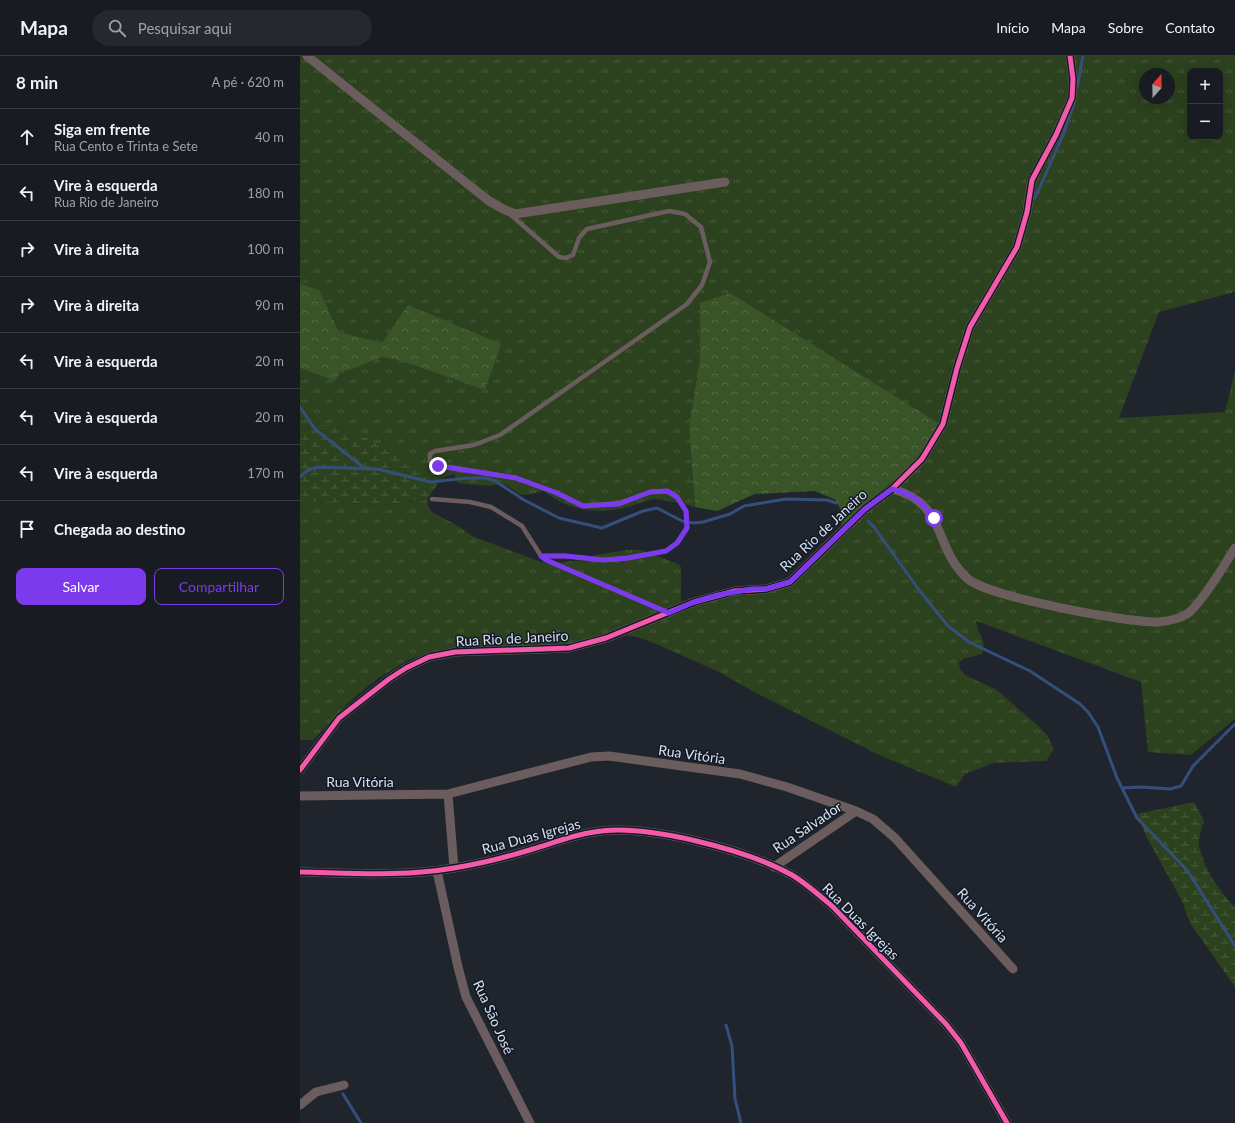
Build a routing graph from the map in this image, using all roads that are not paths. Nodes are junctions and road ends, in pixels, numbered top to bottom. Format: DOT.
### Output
graph roads {
  1 [pos="307,56"];
  2 [pos="1070,56"];
  3 [pos="725,182"];
  4 [pos="505,210"];
  5 [pos="892,489"];
  6 [pos="432,499"];
  7 [pos="1235,548"];
  8 [pos="541,556"];
  9 [pos="669,613"];
  10 [pos="300,770"];
  11 [pos="448,794"];
  12 [pos="300,796"];
  13 [pos="856,811"];
  14 [pos="774,867"];
  15 [pos="454,868"];
  16 [pos="437,870"];
  17 [pos="300,872"];
  18 [pos="1013,969"];
  19 [pos="344,1085"];
  20 [pos="300,1105"];
  21 [pos="530,1123"];
  22 [pos="1007,1123"];
  1 -- 4 [label="street"];
  2 -- 5 [label="street, Rua Rio de Janeiro"];
  3 -- 4 [label="street"];
  4 -- 8 [label="lane"];
  5 -- 7 [label="street"];
  5 -- 9 [label="street, Rua Rio de Janeiro"];
  6 -- 8 [label="lane"];
  8 -- 9 [label="lane"];
  9 -- 10 [label="street, Rua Rio de Janeiro"];
  11 -- 12 [label="street, Rua Vitória"];
  11 -- 13 [label="street, Rua Vitória"];
  11 -- 15 [label="street"];
  13 -- 14 [label="street, Rua Salvador"];
  13 -- 18 [label="street, Rua Vitória"];
  14 -- 15 [label="street, Rua Duas Igrejas"];
  14 -- 22 [label="street, Rua Duas Igrejas"];
  15 -- 16 [label="street, Rua Duas Igrejas"];
  16 -- 17 [label="street, Rua Duas Igrejas"];
  16 -- 21 [label="street, Rua São José"];
  19 -- 20 [label="street"];
}
